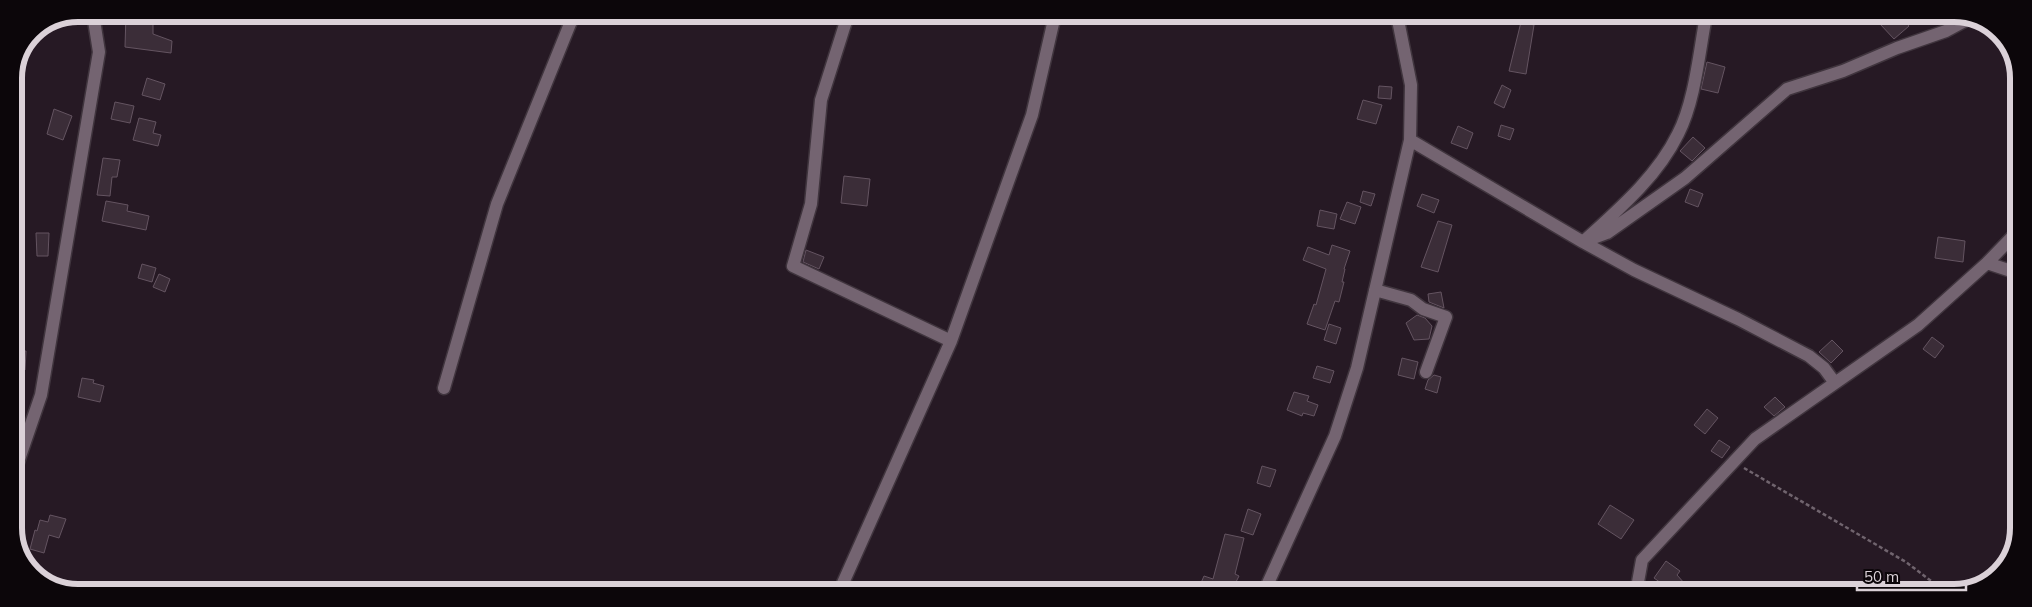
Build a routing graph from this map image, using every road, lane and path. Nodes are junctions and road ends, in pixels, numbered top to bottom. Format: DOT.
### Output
graph roads {
  1 [pos="94,22"];
  2 [pos="571,22"];
  3 [pos="846,22"];
  4 [pos="1053,22"];
  5 [pos="1398,22"];
  6 [pos="1705,22"];
  7 [pos="1961,23"];
  8 [pos="1410,140"];
  9 [pos="2009,240"];
  10 [pos="1583,242"];
  11 [pos="1987,263"];
  12 [pos="2009,270"];
  13 [pos="1375,290"];
  14 [pos="951,340"];
  15 [pos="1426,372"];
  16 [pos="1835,383"];
  17 [pos="444,388"];
  18 [pos="23,448"];
  19 [pos="1734,462"];
  20 [pos="843,584"];
  21 [pos="1268,584"];
  22 [pos="1638,584"];
  23 [pos="1935,584"];
  1 -- 18 [label="street"];
  2 -- 17 [label="street"];
  3 -- 14 [label="street"];
  4 -- 14 [label="street"];
  5 -- 8 [label="street"];
  6 -- 10 [label="street"];
  7 -- 10 [label="street"];
  8 -- 10 [label="street"];
  8 -- 13 [label="street"];
  9 -- 11 [label="street"];
  10 -- 16 [label="street"];
  11 -- 12 [label="street"];
  11 -- 16 [label="street"];
  13 -- 15 [label="street"];
  13 -- 21 [label="street"];
  14 -- 20 [label="street"];
  16 -- 19 [label="street"];
  19 -- 22 [label="street"];
  19 -- 23 [label="path"];
}
